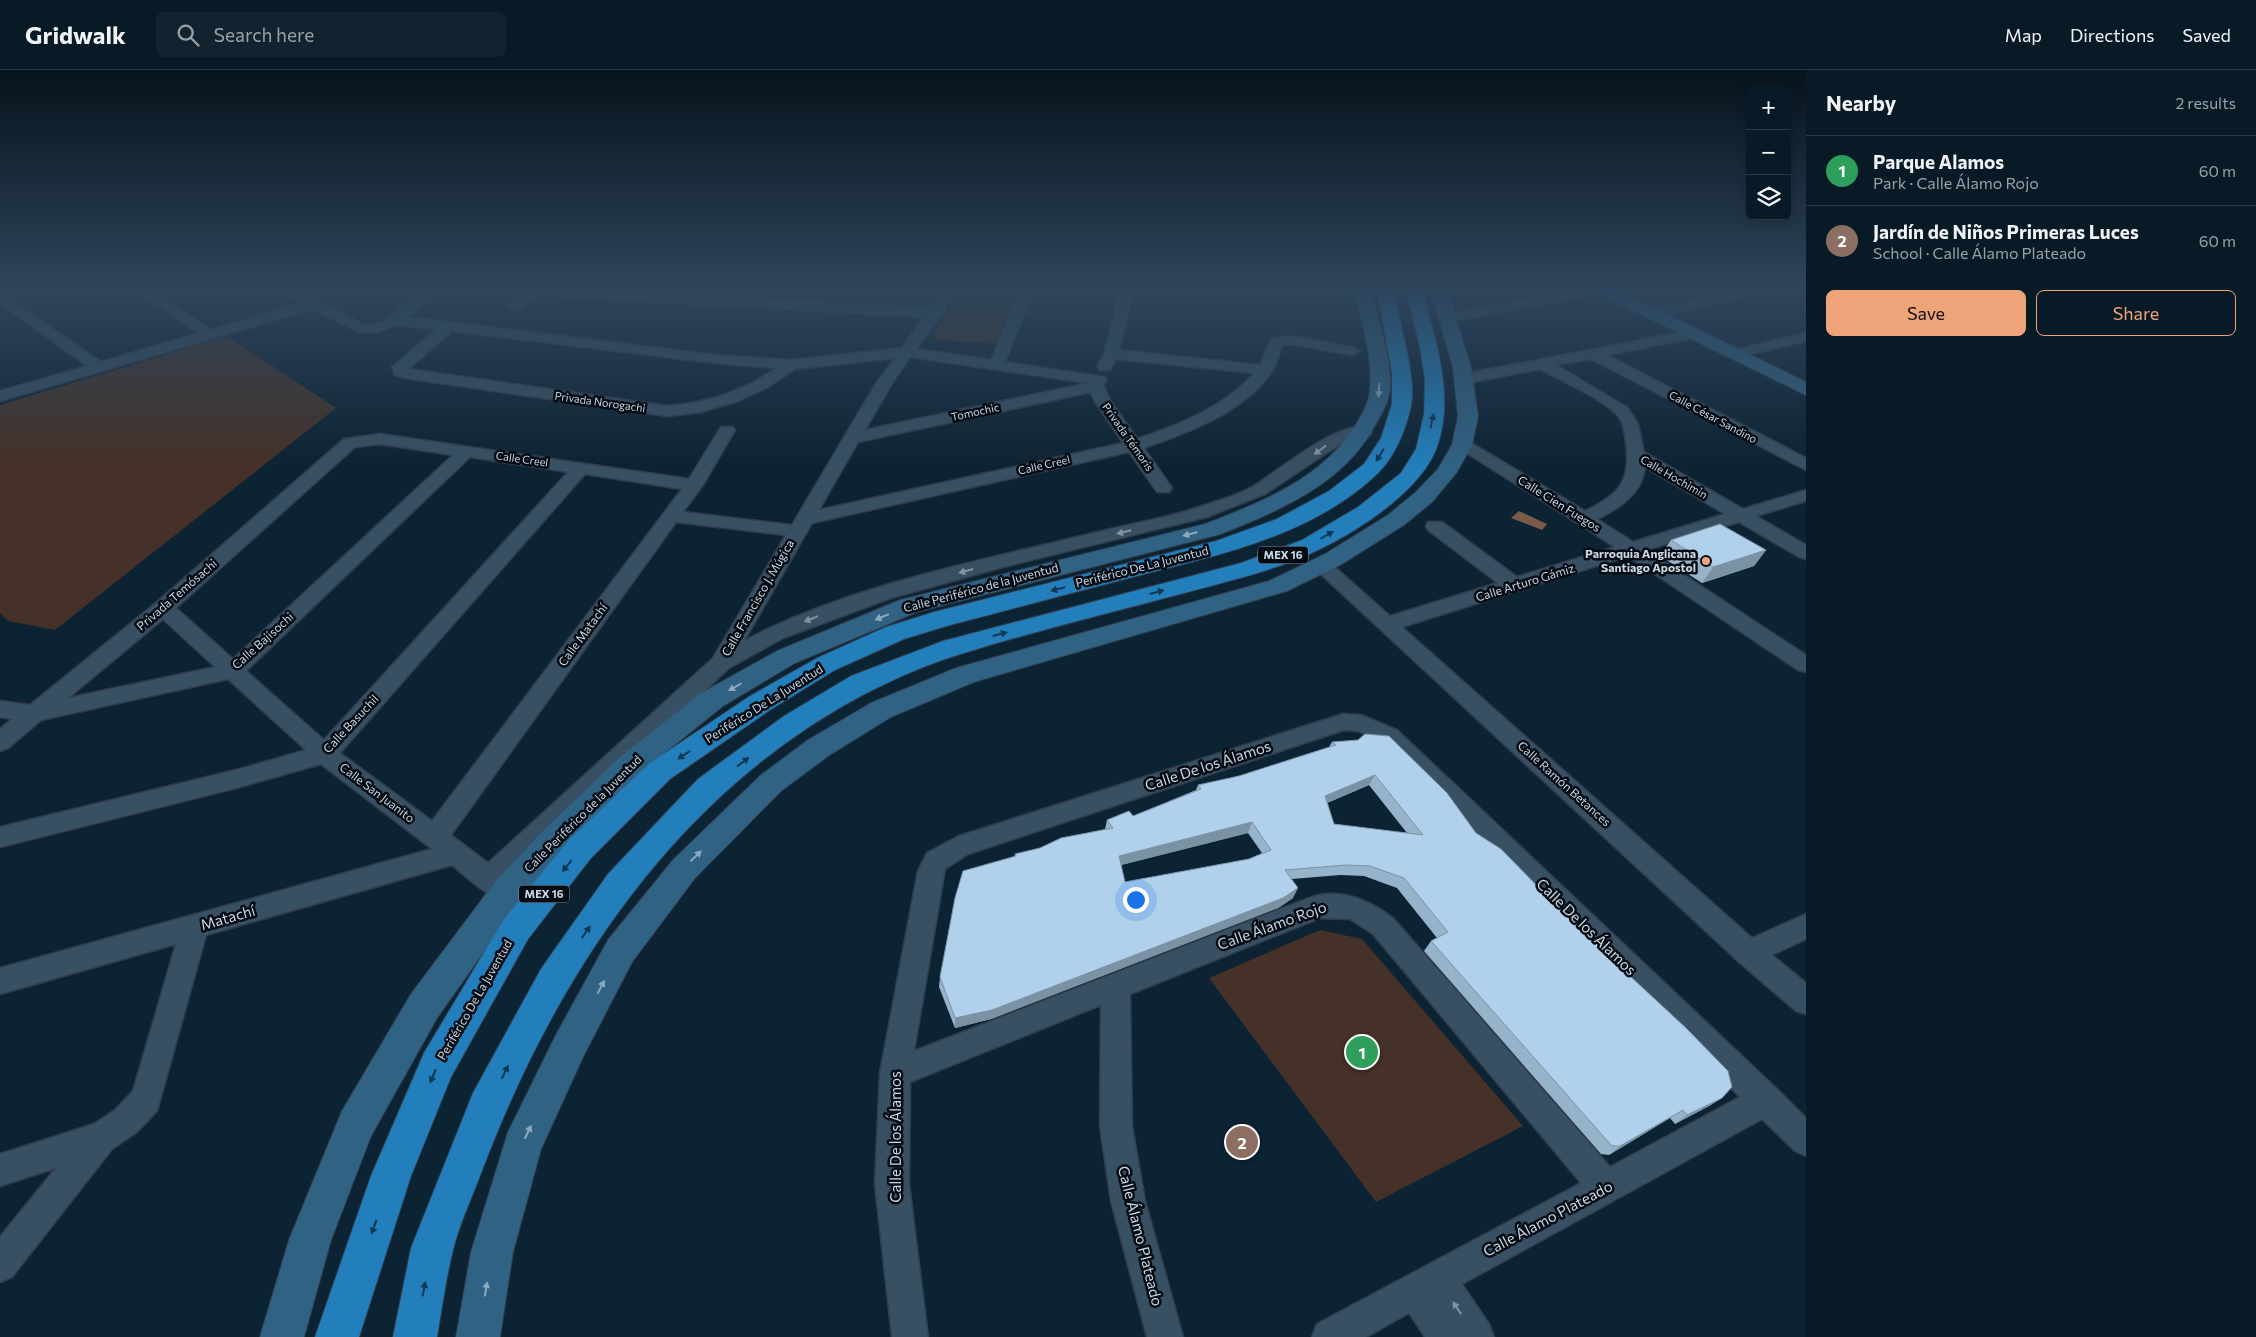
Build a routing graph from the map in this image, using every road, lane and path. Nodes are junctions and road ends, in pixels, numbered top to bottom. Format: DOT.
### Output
graph roads {
  1 [pos="73,349"];
  2 [pos="163,349"];
  3 [pos="422,349"];
  4 [pos="632,349"];
  5 [pos="909,349"];
  6 [pos="1003,349"];
  7 [pos="1112,349"];
  8 [pos="1273,349"];
  9 [pos="1342,349"];
  10 [pos="1376,349"];
  11 [pos="1396,349"];
  12 [pos="1429,349"];
  13 [pos="1459,349"];
  14 [pos="1617,349"];
  15 [pos="1724,349"];
  16 [pos="1755,349"];
  17 [pos="1353,351"];
  18 [pos="907,352"];
  19 [pos="1111,354"];
  20 [pos="1593,354"];
  21 [pos="1734,354"];
  22 [pos="997,364"];
  23 [pos="1543,364"];
  24 [pos="792,365"];
  25 [pos="99,368"];
  26 [pos="1265,370"];
  27 [pos="1464,379"];
  28 [pos="1098,383"];
  29 [pos="1806,388"];
  30 [pos="0,396"];
  31 [pos="727,430"];
  32 [pos="852,438"];
  33 [pos="350,443"];
  34 [pos="1136,445"];
  35 [pos="1462,445"];
  36 [pos="467,451"];
  37 [pos="1637,455"];
  38 [pos="1806,465"];
  39 [pos="582,468"];
  40 [pos="694,485"];
  41 [pos="1163,488"];
  42 [pos="1269,495"];
  43 [pos="1806,495"];
  44 [pos="1740,515"];
  45 [pos="670,516"];
  46 [pos="1584,518"];
  47 [pos="801,525"];
  48 [pos="1435,526"];
  49 [pos="1632,550"];
  50 [pos="1806,553"];
  51 [pos="1322,566"];
  52 [pos="1515,586"];
  53 [pos="164,608"];
  54 [pos="1387,624"];
  55 [pos="948,632"];
  56 [pos="721,663"];
  57 [pos="1806,665"];
  58 [pos="234,670"];
  59 [pos="0,709"];
  60 [pos="34,714"];
  61 [pos="0,742"];
  62 [pos="325,754"];
  63 [pos="0,837"];
  64 [pos="435,837"];
  65 [pos="457,853"];
  66 [pos="497,885"];
  67 [pos="1806,926"];
  68 [pos="194,928"];
  69 [pos="1749,953"];
  70 [pos="0,982"];
  71 [pos="1116,985"];
  72 [pos="1806,1001"];
  73 [pos="895,1073"];
  74 [pos="1766,1100"];
  75 [pos="102,1138"];
  76 [pos="1806,1140"];
  77 [pos="0,1170"];
  78 [pos="1606,1187"];
  79 [pos="0,1265"];
  80 [pos="1426,1285"];
  81 [pos="282,1337"];
  82 [pos="337,1337"];
  83 [pos="415,1337"];
  84 [pos="478,1337"];
  85 [pos="910,1337"];
  86 [pos="1164,1337"];
  87 [pos="1330,1337"];
  88 [pos="1446,1337"];
  89 [pos="1476,1337"];
  1 -- 25 [label="street"];
  2 -- 25 [label="street"];
  3 -- 24 [label="street, Privada Norogachi"];
  4 -- 24 [label="street"];
  5 -- 18 [label="street, Calle Francisco J. Múgica"];
  6 -- 22 [label="street"];
  7 -- 19 [label="street"];
  8 -- 26 [label="street"];
  9 -- 17 [label="street"];
  10 -- 42 [label="main road, Calle Periférico de la Juventud, one-way"];
  11 -- 55 [label="highway, Periférico De La Juventud / MEX 16, one-way"];
  55 -- 12 [label="highway, Periférico De La Juventud / MEX 16, one-way"];
  13 -- 27 [label="main road"];
  14 -- 20 [label="street"];
  15 -- 21 [label="main road"];
  16 -- 21 [label="street"];
  18 -- 22 [label="street"];
  18 -- 24 [label="street"];
  18 -- 32 [label="street, Calle Francisco J. Múgica"];
  19 -- 26 [label="street"];
  19 -- 28 [label="street"];
  20 -- 23 [label="street"];
  20 -- 38 [label="street, Calle César Sandino"];
  21 -- 29 [label="main road"];
  22 -- 28 [label="street"];
  23 -- 27 [label="street"];
  23 -- 37 [label="street, Calle Hochimin"];
  25 -- 30 [label="street"];
  26 -- 34 [label="street, Calle Creel"];
  27 -- 35 [label="main road"];
  28 -- 32 [label="street, Tomochic"];
  28 -- 34 [label="street, Privada Témoris"];
  31 -- 40 [label="street, Calle Matachí"];
  32 -- 47 [label="street, Calle Francisco J. Múgica"];
  33 -- 36 [label="street, Calle Creel"];
  33 -- 53 [label="street, Privada Temósachi"];
  34 -- 41 [label="street, Privada Témoris"];
  34 -- 47 [label="street, Calle Creel"];
  35 -- 46 [label="street, Calle Cien Fuegos"];
  35 -- 51 [label="main road"];
  36 -- 39 [label="street, Calle Creel"];
  36 -- 58 [label="street, Calle Bajisochi"];
  37 -- 44 [label="street, Calle Hochimin"];
  37 -- 46 [label="street"];
  39 -- 40 [label="street, Calle Creel"];
  39 -- 62 [label="street, Calle Basuchil"];
  40 -- 45 [label="street, Calle Matachí"];
  42 -- 56 [label="street, one-way"];
  42 -- 66 [label="main road, Calle Periférico de la Juventud, one-way"];
  43 -- 44 [label="street, Calle Arturo Gámiz"];
  44 -- 49 [label="street, Calle Arturo Gámiz"];
  44 -- 50 [label="street, Calle Hochimin"];
  45 -- 47 [label="street, Calle Creel"];
  45 -- 64 [label="street, Calle Matachí"];
  46 -- 49 [label="street, Calle Cien Fuegos"];
  47 -- 56 [label="street, Calle Francisco J. Múgica"];
  48 -- 52 [label="street"];
  49 -- 52 [label="street, Calle Arturo Gámiz"];
  49 -- 57 [label="street, Calle Cien Fuegos"];
  51 -- 54 [label="street, Calle Ramón Betances"];
  84 -- 51 [label="main road, one-way"];
  52 -- 54 [label="street, Calle Arturo Gámiz"];
  53 -- 58 [label="street, Calle San Juanito"];
  53 -- 60 [label="street, Privada Temósachi"];
  54 -- 69 [label="street, Calle Ramón Betances"];
  55 -- 82 [label="highway, Periférico De La Juventud / MEX 16, one-way"];
  83 -- 55 [label="highway, Periférico De La Juventud / MEX 16, one-way"];
  56 -- 66 [label="street, Calle Francisco J. Múgica"];
  58 -- 60 [label="street, Calle Bajisochi"];
  58 -- 62 [label="street, Calle San Juanito"];
  59 -- 60 [label="street, Calle Bajisochi"];
  60 -- 61 [label="street, Privada Temósachi"];
  62 -- 63 [label="street, Calle Basuchil"];
  62 -- 64 [label="street, Calle San Juanito"];
  64 -- 65 [label="street, Calle San Juanito"];
  65 -- 66 [label="street, Calle San Juanito"];
  65 -- 68 [label="street, Matachí"];
  66 -- 81 [label="main road, Calle Periférico de la Juventud"];
  67 -- 69 [label="street"];
  68 -- 70 [label="street, Matachí"];
  68 -- 75 [label="street"];
  69 -- 72 [label="street, Calle Ramón Betances"];
  71 -- 73 [label="street, Calle Álamo Rojo"];
  71 -- 78 [label="street, Calle Álamo Rojo"];
  71 -- 86 [label="street, Calle Álamo Plateado"];
  73 -- 74 [label="street, Calle De los Álamos"];
  73 -- 85 [label="street, Calle De los Álamos"];
  74 -- 76 [label="street, Calle De los Álamos"];
  74 -- 78 [label="street, Calle Álamo Plateado"];
  75 -- 77 [label="street"];
  75 -- 79 [label="street"];
  78 -- 80 [label="street, Calle Álamo Plateado"];
  80 -- 87 [label="street, Calle Álamo Plateado"];
  80 -- 88 [label="street"];
  89 -- 80 [label="street, one-way"];
}
